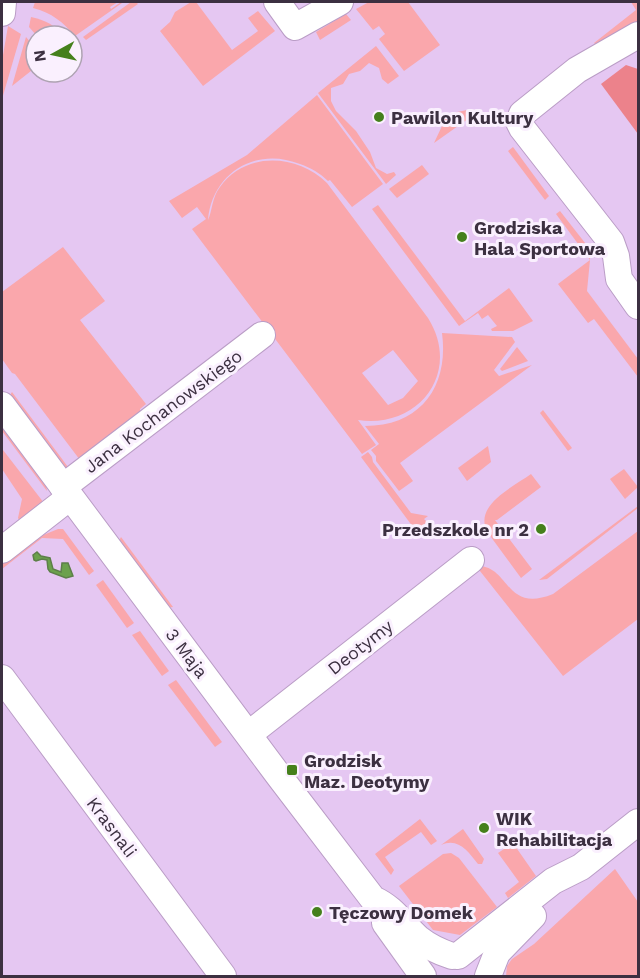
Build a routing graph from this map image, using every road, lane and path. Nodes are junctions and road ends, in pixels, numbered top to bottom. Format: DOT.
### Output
graph roads {
  1 [pos="3,2"];
  2 [pos="277,2"];
  3 [pos="340,2"];
  4 [pos="2,13"];
  5 [pos="639,34"];
  6 [pos="639,306"];
  7 [pos="262,335"];
  8 [pos="2,405"];
  9 [pos="66,492"];
  10 [pos="2,550"];
  11 [pos="471,560"];
  12 [pos="2,678"];
  13 [pos="249,735"];
  14 [pos="639,822"];
  15 [pos="581,867"];
  16 [pos="374,899"];
  17 [pos="455,956"];
  18 [pos="223,976"];
  19 [pos="423,976"];
  20 [pos="428,976"];
  21 [pos="488,976"];
  1 -- 4 [label="street"];
  2 -- 3 [label="street"];
  5 -- 6 [label="street"];
  7 -- 9 [label="street, Jana Kochanowskiego"];
  8 -- 9 [label="street, 3 Maja"];
  9 -- 10 [label="street, Jana Kochanowskiego"];
  9 -- 13 [label="street, 3 Maja"];
  11 -- 13 [label="street, Deotymy"];
  12 -- 18 [label="street, Krasnali"];
  13 -- 16 [label="street, 3 Maja"];
  14 -- 15 [label="street"];
  15 -- 17 [label="street"];
  15 -- 21 [label="street"];
  16 -- 17 [label="street, 3 Maja"];
  16 -- 19 [label="street, 3 Maja"];
  17 -- 20 [label="street"];
  17 -- 21 [label="street, 3 Maja"];
}
